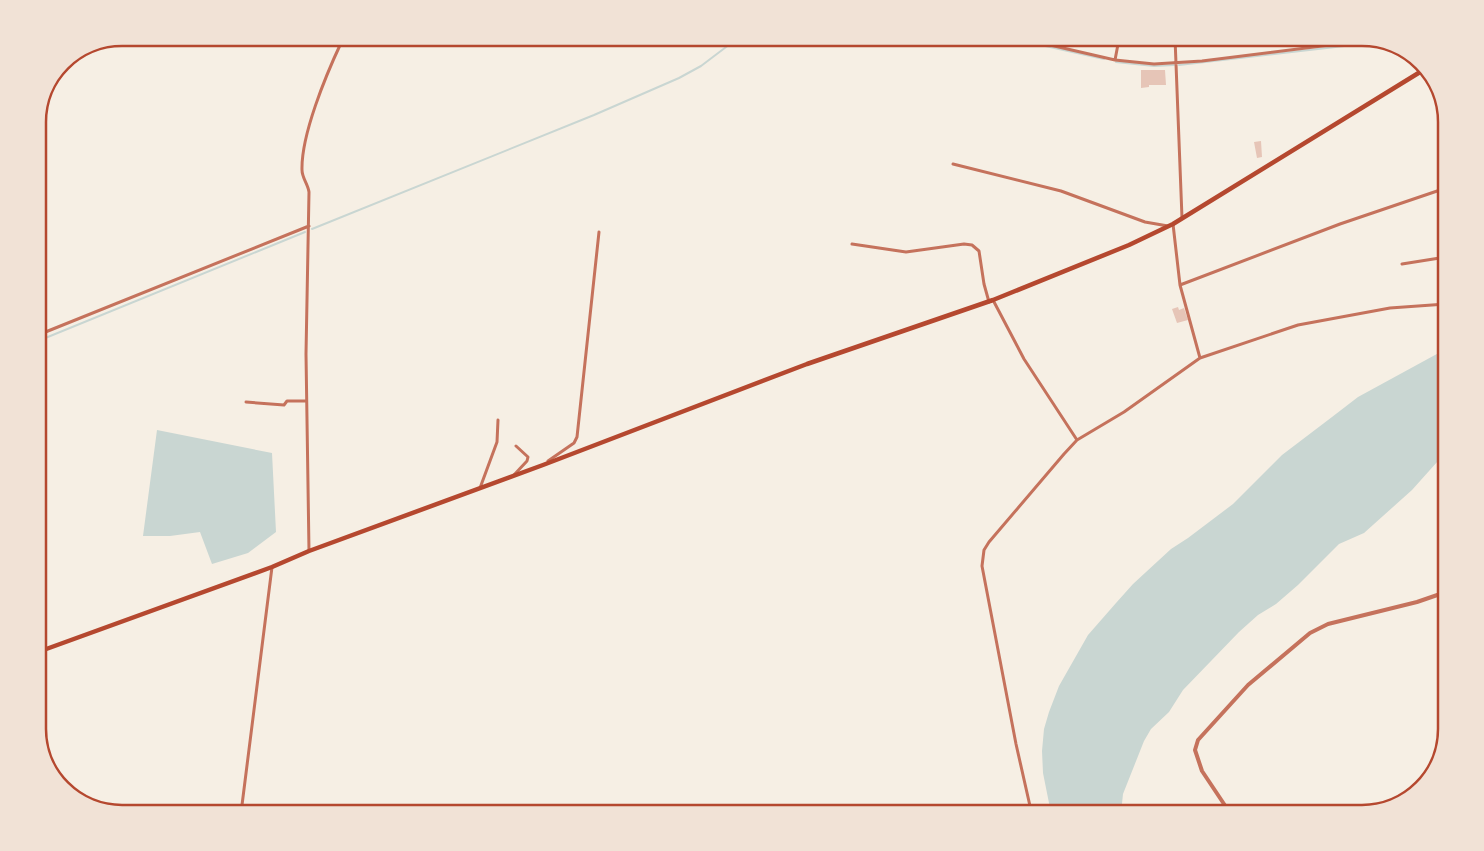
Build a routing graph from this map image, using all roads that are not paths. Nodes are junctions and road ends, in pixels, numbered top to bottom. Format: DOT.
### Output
graph roads {
  1 [pos="340,46"];
  2 [pos="1054,46"];
  3 [pos="1117,46"];
  4 [pos="1175,46"];
  5 [pos="1323,46"];
  6 [pos="1114,60"];
  7 [pos="1176,63"];
  8 [pos="1419,72"];
  9 [pos="953,164"];
  10 [pos="1438,191"];
  11 [pos="1182,218"];
  12 [pos="1170,225"];
  13 [pos="309,226"];
  14 [pos="599,232"];
  15 [pos="852,244"];
  16 [pos="1438,258"];
  17 [pos="1402,264"];
  18 [pos="1180,285"];
  19 [pos="991,301"];
  20 [pos="1438,305"];
  21 [pos="46,332"];
  22 [pos="1200,358"];
  23 [pos="306,401"];
  24 [pos="246,402"];
  25 [pos="498,420"];
  26 [pos="1078,440"];
  27 [pos="516,446"];
  28 [pos="543,465"];
  29 [pos="513,476"];
  30 [pos="479,489"];
  31 [pos="309,551"];
  32 [pos="272,567"];
  33 [pos="1438,595"];
  34 [pos="46,649"];
  35 [pos="243,805"];
  36 [pos="1030,805"];
  37 [pos="1224,805"];
  1 -- 13 [label="street"];
  2 -- 6 [label="street"];
  3 -- 6 [label="street"];
  4 -- 7 [label="street"];
  5 -- 7 [label="street"];
  6 -- 7 [label="street"];
  7 -- 11 [label="street"];
  8 -- 11 [label="main road"];
  9 -- 12 [label="street"];
  10 -- 18 [label="street"];
  11 -- 12 [label="main road"];
  12 -- 18 [label="street"];
  12 -- 19 [label="main road"];
  13 -- 21 [label="street"];
  13 -- 23 [label="street"];
  14 -- 28 [label="street"];
  15 -- 19 [label="street"];
  16 -- 17 [label="street"];
  18 -- 22 [label="street"];
  19 -- 26 [label="street"];
  19 -- 28 [label="main road"];
  20 -- 22 [label="street"];
  22 -- 26 [label="street"];
  23 -- 24 [label="street"];
  23 -- 31 [label="street"];
  25 -- 30 [label="street"];
  26 -- 36 [label="street"];
  27 -- 29 [label="street"];
  28 -- 29 [label="main road"];
  29 -- 30 [label="main road"];
  30 -- 31 [label="main road"];
  31 -- 32 [label="main road"];
  32 -- 34 [label="main road"];
  32 -- 35 [label="street"];
  33 -- 37 [label="street"];
}
